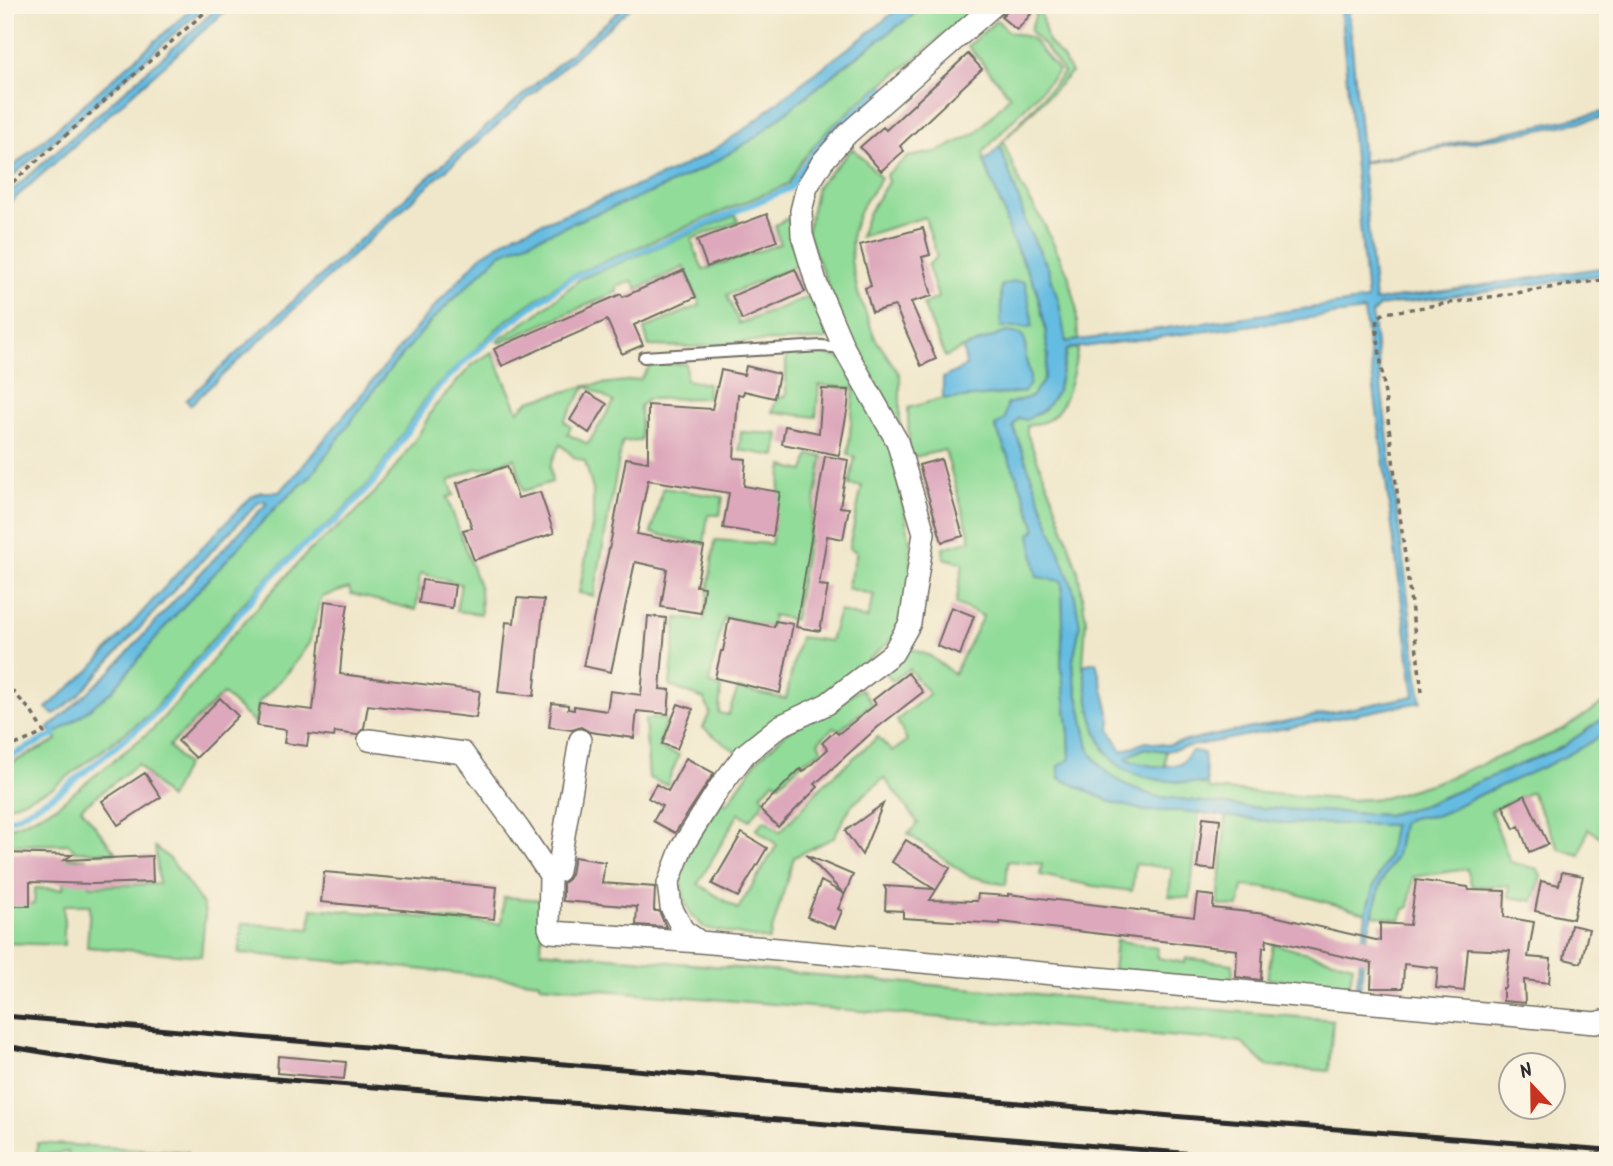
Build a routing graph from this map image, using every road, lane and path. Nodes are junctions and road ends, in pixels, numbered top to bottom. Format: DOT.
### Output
graph roads {
  1 [pos="213,5"];
  2 [pos="994,5"];
  3 [pos="5,189"];
  4 [pos="1608,279"];
  5 [pos="844,348"];
  6 [pos="644,357"];
  7 [pos="5,683"];
  8 [pos="1422,692"];
  9 [pos="369,740"];
  10 [pos="580,740"];
  11 [pos="5,749"];
  12 [pos="550,875"];
  13 [pos="700,942"];
  14 [pos="1608,1020"];
  1 -- 3 [label="path"];
  2 -- 5 [label="street"];
  4 -- 8 [label="path"];
  5 -- 6 [label="lane"];
  5 -- 13 [label="street"];
  7 -- 11 [label="path"];
  9 -- 12 [label="street"];
  10 -- 12 [label="street"];
  12 -- 13 [label="street"];
  13 -- 14 [label="street"];
}
